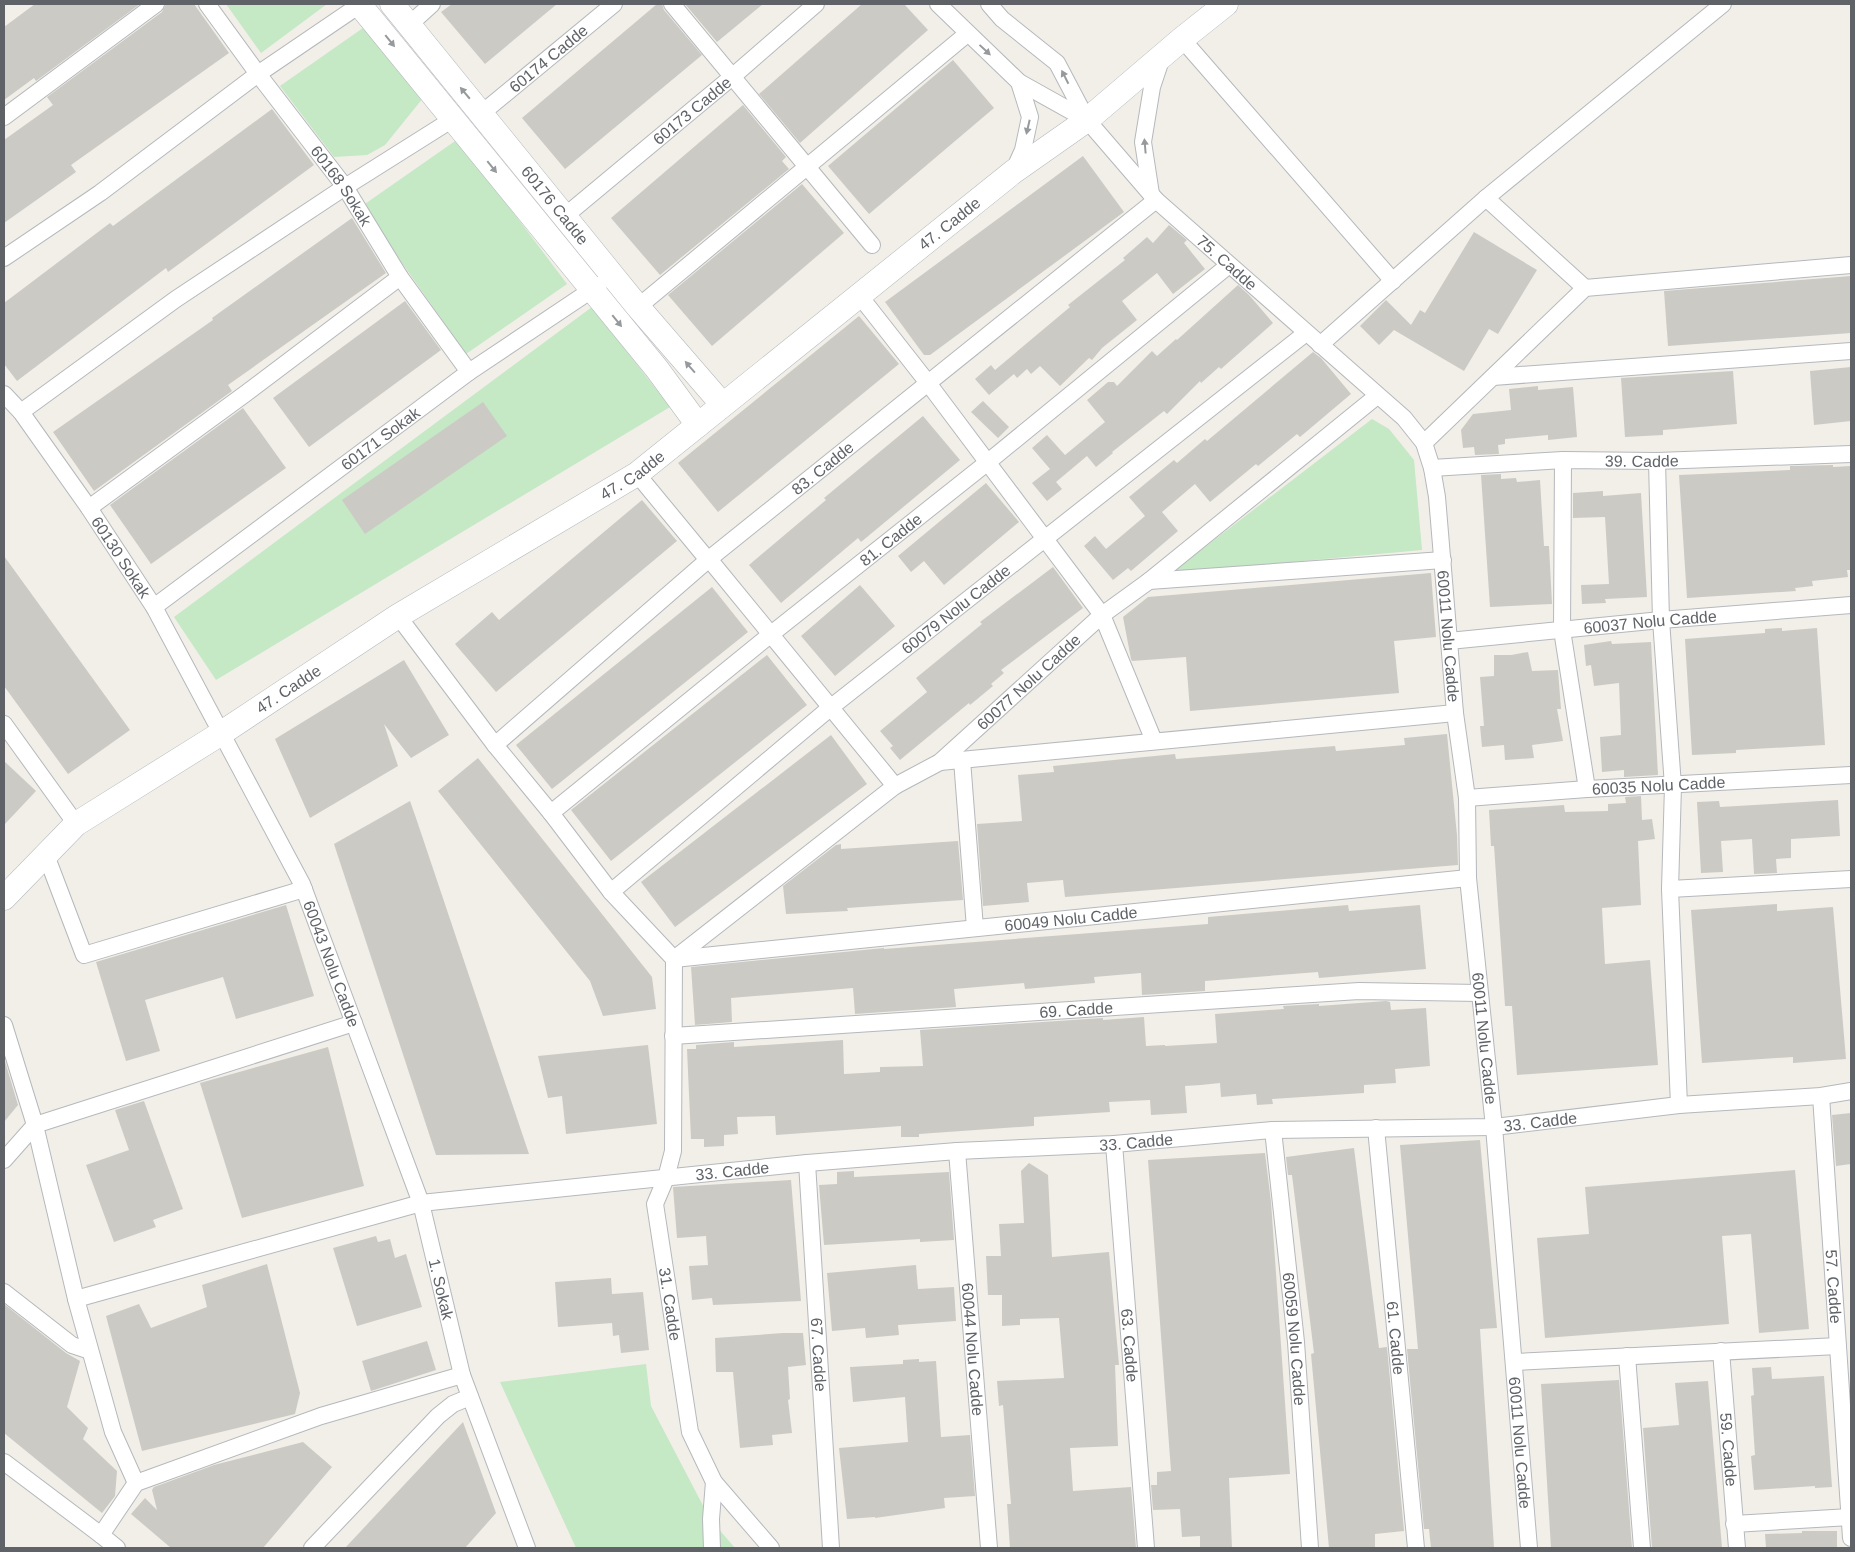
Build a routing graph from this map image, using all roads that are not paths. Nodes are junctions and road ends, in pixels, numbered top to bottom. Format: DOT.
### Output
graph roads {
  1 [pos="156,4"];
  2 [pos="208,4"];
  3 [pos="360,4"];
  4 [pos="392,4"];
  5 [pos="432,4"];
  6 [pos="614,4"];
  7 [pos="672,4"];
  8 [pos="816,4"];
  9 [pos="938,4"];
  10 [pos="989,4"];
  11 [pos="1226,4"];
  12 [pos="1724,4"];
  13 [pos="409,25"];
  14 [pos="967,34"];
  15 [pos="1182,39"];
  16 [pos="1163,55"];
  17 [pos="258,74"];
  18 [pos="732,78"];
  19 [pos="1019,82"];
  20 [pos="482,113"];
  21 [pos="4,117"];
  22 [pos="453,118"];
  23 [pos="1087,120"];
  24 [pos="807,167"];
  25 [pos="1013,172"];
  26 [pos="345,187"];
  27 [pos="1154,197"];
  28 [pos="1486,198"];
  29 [pos="565,216"];
  30 [pos="872,245"];
  31 [pos="4,258"];
  32 [pos="1229,265"];
  33 [pos="1851,265"];
  34 [pos="400,276"];
  35 [pos="613,276"];
  36 [pos="1393,281"];
  37 [pos="1585,288"];
  38 [pos="592,289"];
  39 [pos="859,295"];
  40 [pos="638,307"];
  41 [pos="1306,333"];
  42 [pos="1320,345"];
  43 [pos="1851,351"];
  44 [pos="469,372"];
  45 [pos="1493,377"];
  46 [pos="928,383"];
  47 [pos="4,394"];
  48 [pos="1377,396"];
  49 [pos="722,404"];
  50 [pos="21,412"];
  51 [pos="698,425"];
  52 [pos="1424,443"];
  53 [pos="1851,454"];
  54 [pos="1563,460"];
  55 [pos="1657,461"];
  56 [pos="988,462"];
  57 [pos="1432,468"];
  58 [pos="637,474"];
  59 [pos="89,508"];
  60 [pos="1044,539"];
  61 [pos="708,560"];
  62 [pos="1442,560"];
  63 [pos="1149,581"];
  64 [pos="1851,604"];
  65 [pos="154,607"];
  66 [pos="1102,615"];
  67 [pos="398,616"];
  68 [pos="1661,620"];
  69 [pos="1562,630"];
  70 [pos="770,635"];
  71 [pos="1449,641"];
  72 [pos="830,708"];
  73 [pos="1455,713"];
  74 [pos="4,724"];
  75 [pos="220,734"];
  76 [pos="1154,742"];
  77 [pos="495,745"];
  78 [pos="962,760"];
  79 [pos="940,762"];
  80 [pos="1851,775"];
  81 [pos="895,786"];
  82 [pos="1673,786"];
  83 [pos="1587,789"];
  84 [pos="1467,798"];
  85 [pos="551,813"];
  86 [pos="76,824"];
  87 [pos="46,855"];
  88 [pos="1468,878"];
  89 [pos="1851,879"];
  90 [pos="304,889"];
  91 [pos="1670,889"];
  92 [pos="611,892"];
  93 [pos="4,898"];
  94 [pos="975,928"];
  95 [pos="674,959"];
  96 [pos="1479,993"];
  97 [pos="354,1023"];
  98 [pos="4,1025"];
  99 [pos="673,1036"];
  100 [pos="1851,1091"];
  101 [pos="1821,1096"];
  102 [pos="1679,1105"];
  103 [pos="36,1125"];
  104 [pos="1494,1127"];
  105 [pos="1376,1128"];
  106 [pos="1273,1130"];
  107 [pos="1114,1144"];
  108 [pos="958,1151"];
  109 [pos="4,1160"];
  110 [pos="808,1163"];
  111 [pos="666,1178"];
  112 [pos="421,1203"];
  113 [pos="4,1292"];
  114 [pos="76,1299"];
  115 [pos="1838,1346"];
  116 [pos="90,1351"];
  117 [pos="1721,1352"];
  118 [pos="1627,1356"];
  119 [pos="1514,1362"];
  120 [pos="462,1375"];
  121 [pos="470,1397"];
  122 [pos="4,1462"];
  123 [pos="714,1482"];
  124 [pos="136,1483"];
  125 [pos="1850,1517"];
  126 [pos="1734,1524"];
  127 [pos="101,1534"];
  128 [pos="1851,1538"];
  129 [pos="117,1548"];
  130 [pos="312,1548"];
  131 [pos="527,1548"];
  132 [pos="712,1548"];
  133 [pos="771,1548"];
  134 [pos="831,1548"];
  135 [pos="989,1548"];
  136 [pos="1146,1548"];
  137 [pos="1310,1548"];
  138 [pos="1416,1548"];
  139 [pos="1530,1548"];
  140 [pos="1642,1548"];
  141 [pos="1737,1548"];
  1 -- 21 [label="street"];
  2 -- 17 [label="street, 60168 Sokak"];
  3 -- 17 [label="street"];
  3 -- 22 [label="street, one-way"];
  4 -- 13 [label="street, 60176 Cadde"];
  5 -- 13 [label="street"];
  6 -- 20 [label="street, 60174 Cadde"];
  7 -- 18 [label="street"];
  8 -- 18 [label="street, 60173 Cadde"];
  9 -- 14 [label="street"];
  23 -- 10 [label="street, one-way"];
  11 -- 15 [label="street, 47. Cadde"];
  12 -- 28 [label="street"];
  20 -- 13 [label="street, 60176 Cadde, one-way"];
  14 -- 19 [label="street, one-way"];
  14 -- 24 [label="street"];
  15 -- 16 [label="street, 47. Cadde"];
  15 -- 36 [label="street"];
  16 -- 23 [label="street, 47. Cadde"];
  27 -- 16 [label="street, one-way"];
  17 -- 26 [label="street, 60168 Sokak"];
  17 -- 31 [label="street"];
  18 -- 24 [label="street"];
  18 -- 29 [label="street, 60173 Cadde"];
  19 -- 23 [label="street"];
  19 -- 25 [label="street, one-way"];
  20 -- 29 [label="street, 60176 Cadde"];
  22 -- 26 [label="street"];
  22 -- 38 [label="street, one-way"];
  23 -- 25 [label="street, 47. Cadde"];
  23 -- 27 [label="street, 75. Cadde"];
  24 -- 30 [label="street"];
  24 -- 40 [label="street"];
  25 -- 39 [label="street, 47. Cadde"];
  26 -- 34 [label="street, 60168 Sokak"];
  26 -- 50 [label="street"];
  27 -- 32 [label="street, 75. Cadde"];
  27 -- 46 [label="street, 83. Cadde"];
  28 -- 36 [label="street"];
  28 -- 37 [label="street"];
  29 -- 35 [label="street, 60176 Cadde"];
  32 -- 41 [label="street, 75. Cadde"];
  32 -- 56 [label="street, 81. Cadde"];
  33 -- 37 [label="street"];
  34 -- 44 [label="street, 60168 Sokak"];
  34 -- 59 [label="street"];
  35 -- 38 [label="street, 60171 Sokak"];
  35 -- 40 [label="street, 60176 Cadde"];
  36 -- 42 [label="street"];
  37 -- 45 [label="street"];
  38 -- 44 [label="street, 60171 Sokak"];
  38 -- 51 [label="street, one-way"];
  39 -- 46 [label="street"];
  39 -- 49 [label="street, 47. Cadde"];
  49 -- 40 [label="street, 60176 Cadde, one-way"];
  41 -- 42 [label="street, 75. Cadde"];
  41 -- 60 [label="street, 60079 Nolu Cadde"];
  42 -- 48 [label="street, 75. Cadde"];
  43 -- 45 [label="street"];
  44 -- 65 [label="street, 60171 Sokak"];
  45 -- 52 [label="street"];
  46 -- 56 [label="street"];
  46 -- 61 [label="street, 83. Cadde"];
  47 -- 50 [label="street, 60130 Sokak"];
  48 -- 52 [label="street, 75. Cadde"];
  48 -- 63 [label="street, 60077 Nolu Cadde"];
  49 -- 51 [label="street, 47. Cadde"];
  50 -- 59 [label="street, 60130 Sokak"];
  51 -- 58 [label="street, 47. Cadde"];
  52 -- 57 [label="street, 60011 Nolu Cadde"];
  53 -- 55 [label="street, 39. Cadde"];
  54 -- 55 [label="street, 39. Cadde"];
  54 -- 57 [label="street, 39. Cadde"];
  54 -- 69 [label="street"];
  55 -- 68 [label="street"];
  56 -- 60 [label="street"];
  56 -- 70 [label="street, 81. Cadde"];
  57 -- 62 [label="street, 60011 Nolu Cadde"];
  58 -- 61 [label="street"];
  58 -- 67 [label="street, 47. Cadde"];
  59 -- 65 [label="street, 60130 Sokak"];
  60 -- 66 [label="street"];
  60 -- 72 [label="street, 60079 Nolu Cadde"];
  61 -- 70 [label="street"];
  61 -- 77 [label="street, 83. Cadde"];
  62 -- 63 [label="street"];
  62 -- 71 [label="street, 60011 Nolu Cadde"];
  63 -- 66 [label="street, 60077 Nolu Cadde"];
  64 -- 68 [label="street, 60037 Nolu Cadde"];
  65 -- 75 [label="street, 60130 Sokak"];
  66 -- 76 [label="street"];
  66 -- 79 [label="street, 60077 Nolu Cadde"];
  67 -- 75 [label="street, 47. Cadde"];
  67 -- 77 [label="street"];
  68 -- 69 [label="street, 60037 Nolu Cadde"];
  68 -- 82 [label="street"];
  69 -- 71 [label="street, 60037 Nolu Cadde"];
  69 -- 83 [label="street"];
  70 -- 72 [label="street"];
  70 -- 85 [label="street, 81. Cadde"];
  71 -- 73 [label="street, 60011 Nolu Cadde"];
  72 -- 81 [label="street"];
  72 -- 92 [label="street, 60079 Nolu Cadde"];
  73 -- 76 [label="street"];
  73 -- 84 [label="street, 60011 Nolu Cadde"];
  74 -- 86 [label="street"];
  75 -- 86 [label="street, 47. Cadde"];
  75 -- 90 [label="street, 60043 Nolu Cadde"];
  76 -- 78 [label="street"];
  77 -- 85 [label="street"];
  78 -- 79 [label="street"];
  78 -- 94 [label="street"];
  79 -- 81 [label="street, 60077 Nolu Cadde"];
  80 -- 82 [label="street, 60035 Nolu Cadde"];
  81 -- 95 [label="street, 60077 Nolu Cadde"];
  82 -- 83 [label="street, 60035 Nolu Cadde"];
  82 -- 91 [label="street"];
  83 -- 84 [label="street, 60035 Nolu Cadde"];
  84 -- 88 [label="street, 60011 Nolu Cadde"];
  85 -- 92 [label="street"];
  86 -- 87 [label="street, 47. Cadde"];
  87 -- 90 [label="street"];
  87 -- 93 [label="street, 47. Cadde"];
  88 -- 94 [label="street, 60049 Nolu Cadde"];
  88 -- 96 [label="street, 60011 Nolu Cadde"];
  89 -- 91 [label="street"];
  90 -- 97 [label="street, 60043 Nolu Cadde"];
  91 -- 102 [label="street"];
  92 -- 95 [label="street"];
  94 -- 95 [label="street, 60049 Nolu Cadde"];
  95 -- 99 [label="street, 31. Cadde"];
  96 -- 99 [label="street, 69. Cadde"];
  96 -- 104 [label="street, 60011 Nolu Cadde"];
  97 -- 103 [label="street"];
  97 -- 112 [label="street, 60043 Nolu Cadde"];
  98 -- 103 [label="street"];
  99 -- 111 [label="street, 31. Cadde"];
  100 -- 101 [label="street, 33. Cadde"];
  101 -- 102 [label="street, 33. Cadde"];
  101 -- 115 [label="street, 57. Cadde"];
  102 -- 104 [label="street, 33. Cadde"];
  103 -- 109 [label="street"];
  103 -- 114 [label="street"];
  104 -- 105 [label="street, 33. Cadde"];
  104 -- 119 [label="street, 60011 Nolu Cadde"];
  105 -- 106 [label="street, 33. Cadde"];
  105 -- 138 [label="street, 61. Cadde"];
  106 -- 107 [label="street, 33. Cadde"];
  106 -- 137 [label="street, 60059 Nolu Cadde"];
  107 -- 108 [label="street, 33. Cadde"];
  107 -- 136 [label="street, 63. Cadde"];
  108 -- 110 [label="street, 33. Cadde"];
  108 -- 135 [label="street, 60044 Nolu Cadde"];
  110 -- 111 [label="street, 33. Cadde"];
  110 -- 134 [label="street, 67. Cadde"];
  111 -- 112 [label="street, 33. Cadde"];
  111 -- 123 [label="street, 31. Cadde"];
  112 -- 114 [label="street, 33. Cadde"];
  112 -- 120 [label="street, 1. Sokak"];
  113 -- 116 [label="street"];
  114 -- 116 [label="street"];
  115 -- 117 [label="street"];
  115 -- 125 [label="street, 57. Cadde"];
  116 -- 124 [label="street"];
  117 -- 118 [label="street"];
  117 -- 126 [label="street, 59. Cadde"];
  118 -- 119 [label="street"];
  118 -- 140 [label="street"];
  119 -- 139 [label="street, 60011 Nolu Cadde"];
  120 -- 121 [label="street, 1. Sokak"];
  120 -- 124 [label="street"];
  121 -- 130 [label="street"];
  121 -- 131 [label="street, 1. Sokak"];
  122 -- 127 [label="street"];
  123 -- 132 [label="street"];
  123 -- 133 [label="street, 31. Cadde"];
  124 -- 127 [label="street"];
  125 -- 126 [label="street"];
  125 -- 128 [label="street, 57. Cadde"];
  126 -- 141 [label="street, 59. Cadde"];
  127 -- 129 [label="street"];
}
